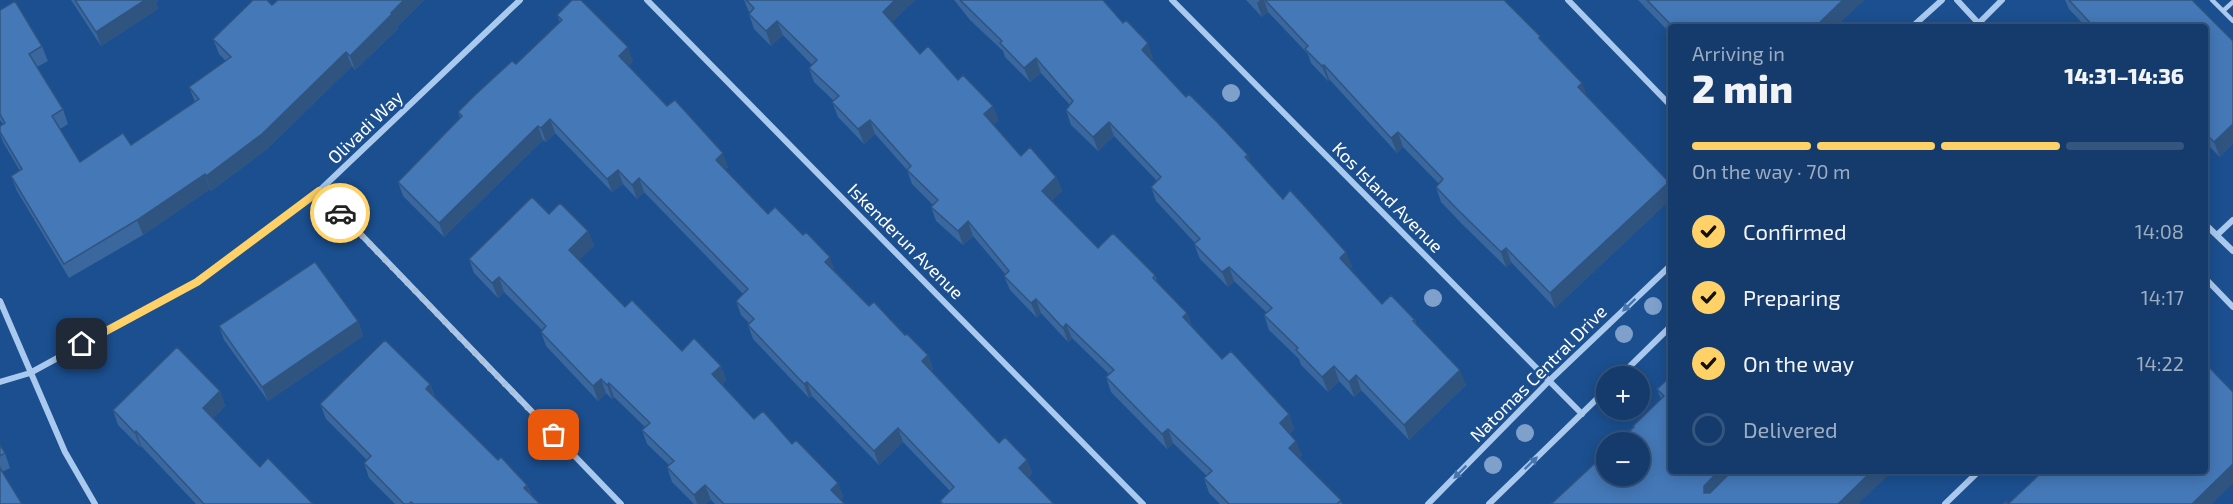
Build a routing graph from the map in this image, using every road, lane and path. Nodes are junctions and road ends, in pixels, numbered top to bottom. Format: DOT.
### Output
graph roads {
  1 [pos="520,0"];
  2 [pos="647,0"];
  3 [pos="1172,0"];
  4 [pos="1568,0"];
  5 [pos="1942,0"];
  6 [pos="1957,0"];
  7 [pos="2002,0"];
  8 [pos="2212,0"];
  9 [pos="2233,2"];
  10 [pos="2223,11"];
  11 [pos="2233,21"];
  12 [pos="1915,24"];
  13 [pos="1977,24"];
  14 [pos="1981,24"];
  15 [pos="1668,103"];
  16 [pos="319,191"];
  17 [pos="2233,220"];
  18 [pos="2208,227"];
  19 [pos="2217,235"];
  20 [pos="2233,251"];
  21 [pos="1668,268"];
  22 [pos="2208,281"];
  23 [pos="0,301"];
  24 [pos="2233,307"];
  25 [pos="1668,329"];
  26 [pos="1630,366"];
  27 [pos="30,373"];
  28 [pos="1549,381"];
  29 [pos="0,382"];
  30 [pos="1596,400"];
  31 [pos="1582,414"];
  32 [pos="1976,474"];
  33 [pos="94,504"];
  34 [pos="621,504"];
  35 [pos="1143,504"];
  36 [pos="1428,504"];
  37 [pos="1489,504"];
  38 [pos="1945,504"];
  1 -- 16 [label="street, Olivadi Way"];
  2 -- 35 [label="street, Iskenderun Avenue"];
  3 -- 28 [label="street, Kos Island Avenue"];
  4 -- 15 [label="street"];
  5 -- 12 [label="street"];
  6 -- 13 [label="street"];
  7 -- 14 [label="street"];
  8 -- 10 [label="lane"];
  9 -- 10 [label="lane"];
  10 -- 11 [label="lane"];
  16 -- 27 [label="street, Olivadi Way"];
  16 -- 34 [label="street"];
  17 -- 19 [label="street"];
  18 -- 19 [label="street"];
  19 -- 20 [label="street"];
  21 -- 28 [label="street, Natomas Central Drive, one-way"];
  22 -- 24 [label="street"];
  23 -- 27 [label="street"];
  25 -- 26 [label="street"];
  27 -- 29 [label="street, Olivadi Way"];
  27 -- 33 [label="street"];
  28 -- 31 [label="street, Kos Island Avenue"];
  28 -- 36 [label="street, Natomas Central Drive, one-way"];
  30 -- 31 [label="street"];
  37 -- 31 [label="street, one-way"];
  32 -- 38 [label="street"];
}
